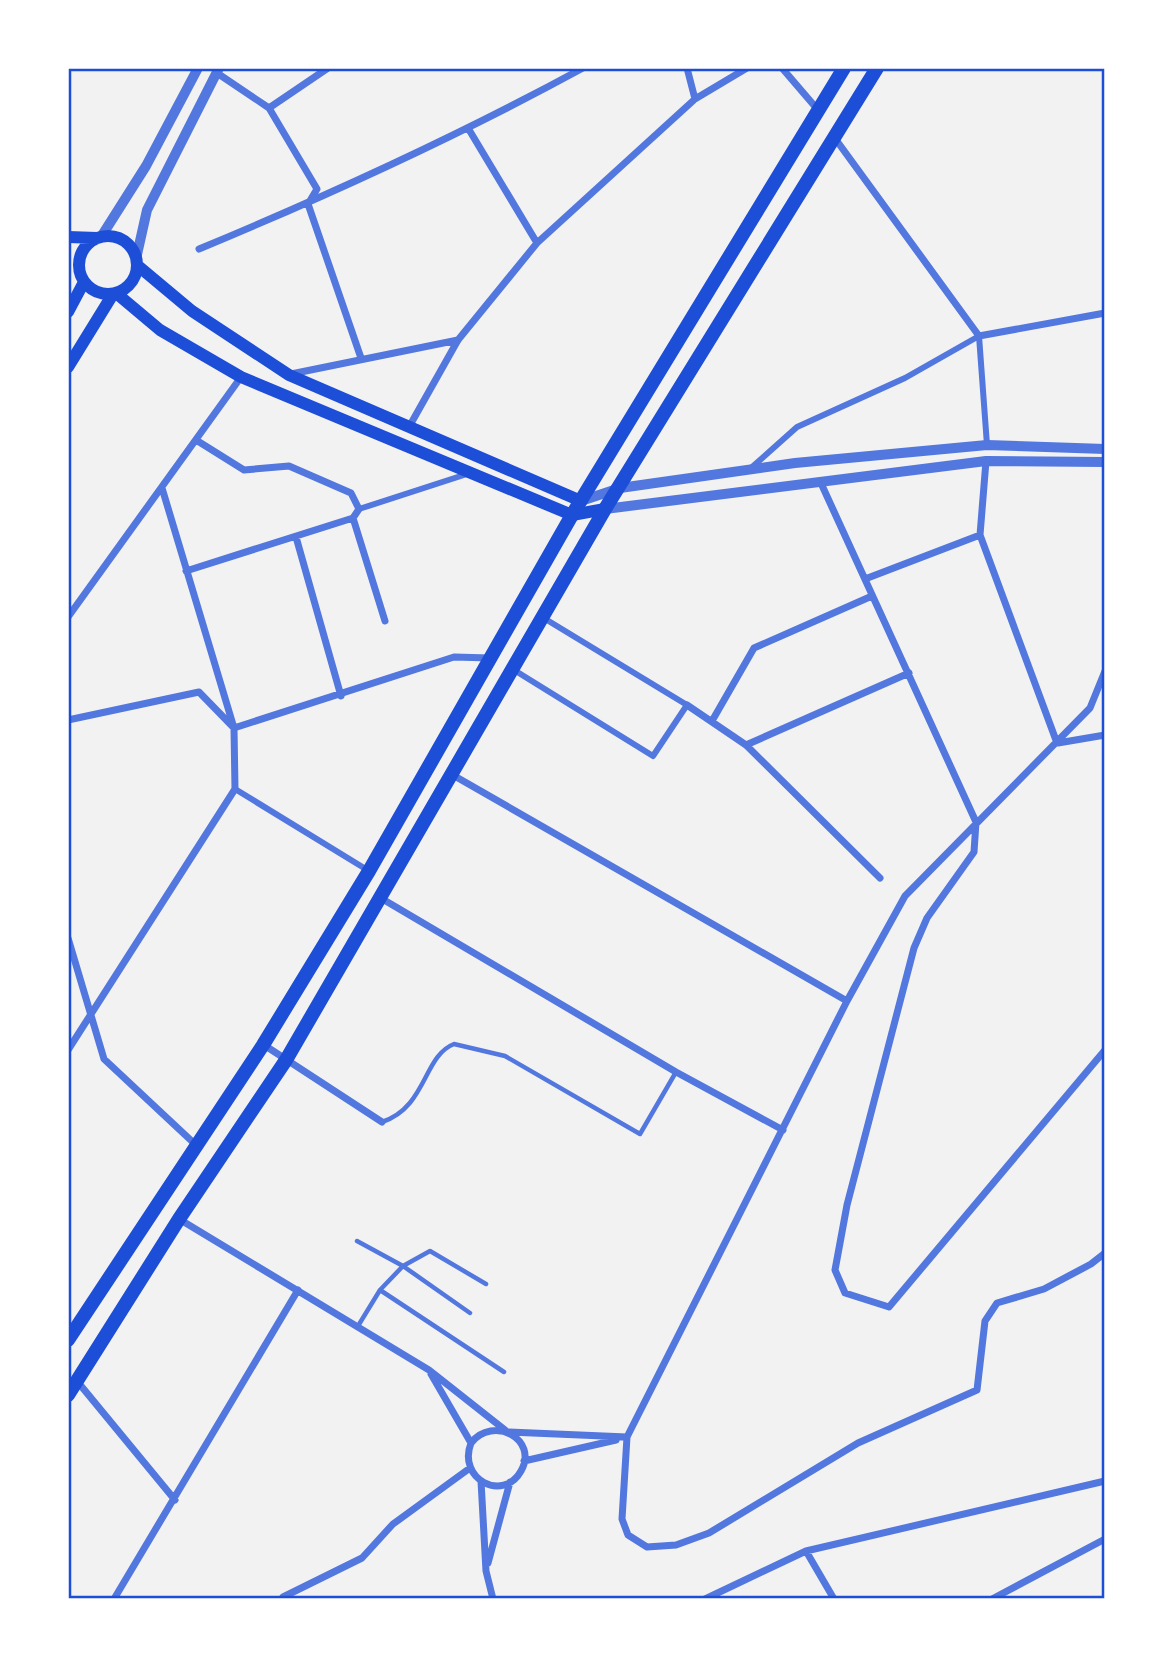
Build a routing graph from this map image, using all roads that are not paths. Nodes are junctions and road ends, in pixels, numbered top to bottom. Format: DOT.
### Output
graph roads {
  1 [pos="198,68"];
  2 [pos="328,68"];
  3 [pos="583,68"];
  4 [pos="687,68"];
  5 [pos="747,68"];
  6 [pos="782,68"];
  7 [pos="844,68"];
  8 [pos="877,68"];
  9 [pos="218,70"];
  10 [pos="695,99"];
  11 [pos="269,108"];
  12 [pos="818,110"];
  13 [pos="468,128"];
  14 [pos="833,136"];
  15 [pos="308,204"];
  16 [pos="68,237"];
  17 [pos="99,237"];
  18 [pos="537,243"];
  19 [pos="199,249"];
  20 [pos="137,262"];
  21 [pos="68,275"];
  22 [pos="83,280"];
  23 [pos="114,293"];
  24 [pos="68,312"];
  25 [pos="1105,313"];
  26 [pos="979,335"];
  27 [pos="458,340"];
  28 [pos="361,358"];
  29 [pos="68,367"];
  30 [pos="289,375"];
  31 [pos="241,377"];
  32 [pos="409,426"];
  33 [pos="196,440"];
  34 [pos="988,445"];
  35 [pos="1105,449"];
  36 [pos="986,461"];
  37 [pos="1105,462"];
  38 [pos="750,469"];
  39 [pos="474,472"];
  40 [pos="820,481"];
  41 [pos="162,488"];
  42 [pos="620,488"];
  43 [pos="581,501"];
  44 [pos="359,509"];
  45 [pos="605,509"];
  46 [pos="572,515"];
  47 [pos="353,518"];
  48 [pos="980,535"];
  49 [pos="296,537"];
  50 [pos="187,571"];
  51 [pos="865,579"];
  52 [pos="872,597"];
  53 [pos="68,617"];
  54 [pos="542,617"];
  55 [pos="385,621"];
  56 [pos="493,658"];
  57 [pos="512,668"];
  58 [pos="1105,671"];
  59 [pos="909,673"];
  60 [pos="341,696"];
  61 [pos="687,705"];
  62 [pos="68,720"];
  63 [pos="712,721"];
  64 [pos="234,728"];
  65 [pos="1105,735"];
  66 [pos="1057,743"];
  67 [pos="746,745"];
  68 [pos="451,774"];
  69 [pos="235,789"];
  70 [pos="976,822"];
  71 [pos="369,871"];
  72 [pos="880,878"];
  73 [pos="378,897"];
  74 [pos="68,938"];
  75 [pos="847,1000"];
  76 [pos="89,1013"];
  77 [pos="263,1045"];
  78 [pos="1105,1049"];
  79 [pos="68,1050"];
  80 [pos="286,1060"];
  81 [pos="676,1072"];
  82 [pos="382,1122"];
  83 [pos="783,1129"];
  84 [pos="197,1146"];
  85 [pos="179,1219"];
  86 [pos="356,1241"];
  87 [pos="1105,1253"];
  88 [pos="403,1266"];
  89 [pos="486,1284"];
  90 [pos="298,1290"];
  91 [pos="380,1290"];
  92 [pos="470,1312"];
  93 [pos="358,1327"];
  94 [pos="68,1340"];
  95 [pos="429,1370"];
  96 [pos="504,1371"];
  97 [pos="78,1381"];
  98 [pos="68,1395"];
  99 [pos="507,1431"];
  100 [pos="626,1437"];
  101 [pos="471,1443"];
  102 [pos="524,1461"];
  103 [pos="470,1468"];
  104 [pos="481,1481"];
  105 [pos="1105,1481"];
  106 [pos="510,1482"];
  107 [pos="175,1500"];
  108 [pos="1105,1539"];
  109 [pos="806,1551"];
  110 [pos="486,1571"];
  111 [pos="280,1598"];
  112 [pos="114,1599"];
  113 [pos="494,1599"];
  114 [pos="705,1599"];
  115 [pos="834,1599"];
  116 [pos="992,1599"];
  1 -- 17 [label="street"];
  2 -- 11 [label="street"];
  3 -- 13 [label="street"];
  4 -- 10 [label="street"];
  5 -- 10 [label="street"];
  6 -- 12 [label="street"];
  7 -- 12 [label="main road"];
  8 -- 14 [label="main road"];
  9 -- 11 [label="street"];
  9 -- 20 [label="street"];
  10 -- 18 [label="street"];
  11 -- 15 [label="street"];
  12 -- 43 [label="main road"];
  13 -- 15 [label="street"];
  13 -- 18 [label="street"];
  14 -- 26 [label="street"];
  14 -- 42 [label="main road"];
  15 -- 19 [label="street"];
  15 -- 28 [label="street"];
  16 -- 17 [label="main road"];
  17 -- 20 [label="main road"];
  17 -- 22 [label="main road"];
  18 -- 27 [label="street"];
  20 -- 23 [label="main road"];
  20 -- 30 [label="main road"];
  21 -- 22 [label="main road"];
  22 -- 23 [label="main road"];
  22 -- 24 [label="main road"];
  23 -- 29 [label="main road"];
  23 -- 31 [label="main road"];
  25 -- 26 [label="street"];
  26 -- 34 [label="street"];
  26 -- 38 [label="street"];
  27 -- 28 [label="street"];
  27 -- 32 [label="street"];
  28 -- 30 [label="street"];
  30 -- 32 [label="main road"];
  31 -- 33 [label="street"];
  31 -- 39 [label="main road"];
  32 -- 43 [label="main road"];
  33 -- 41 [label="street"];
  33 -- 44 [label="street"];
  34 -- 35 [label="street"];
  34 -- 38 [label="street"];
  36 -- 37 [label="street"];
  36 -- 40 [label="street"];
  36 -- 48 [label="street"];
  38 -- 42 [label="street"];
  39 -- 44 [label="street"];
  39 -- 46 [label="main road"];
  40 -- 45 [label="street"];
  40 -- 51 [label="street"];
  41 -- 50 [label="street"];
  41 -- 53 [label="street"];
  42 -- 43 [label="street"];
  42 -- 45 [label="main road"];
  43 -- 46 [label="main road"];
  44 -- 47 [label="street"];
  45 -- 46 [label="main road"];
  45 -- 54 [label="main road"];
  46 -- 56 [label="main road"];
  47 -- 49 [label="street"];
  47 -- 55 [label="street"];
  48 -- 51 [label="street"];
  48 -- 66 [label="street"];
  49 -- 50 [label="street"];
  49 -- 60 [label="street"];
  50 -- 64 [label="street"];
  51 -- 52 [label="street"];
  52 -- 59 [label="street"];
  52 -- 63 [label="street"];
  54 -- 57 [label="main road"];
  54 -- 61 [label="street"];
  56 -- 60 [label="street"];
  56 -- 71 [label="main road"];
  57 -- 61 [label="street"];
  57 -- 68 [label="main road"];
  58 -- 66 [label="street"];
  59 -- 67 [label="street"];
  59 -- 70 [label="street"];
  60 -- 64 [label="street"];
  61 -- 63 [label="street"];
  62 -- 64 [label="street"];
  63 -- 67 [label="street"];
  64 -- 69 [label="street"];
  65 -- 66 [label="street"];
  66 -- 70 [label="street"];
  67 -- 72 [label="street"];
  68 -- 73 [label="main road"];
  68 -- 75 [label="street"];
  69 -- 71 [label="street"];
  69 -- 76 [label="street"];
  70 -- 75 [label="street"];
  70 -- 78 [label="street"];
  71 -- 77 [label="main road"];
  73 -- 80 [label="main road"];
  73 -- 81 [label="street"];
  74 -- 76 [label="street"];
  75 -- 83 [label="street"];
  76 -- 79 [label="street"];
  76 -- 84 [label="street"];
  77 -- 80 [label="street"];
  77 -- 84 [label="main road"];
  80 -- 82 [label="street"];
  80 -- 85 [label="main road"];
  81 -- 82 [label="lane"];
  81 -- 83 [label="street"];
  83 -- 100 [label="street"];
  84 -- 94 [label="main road"];
  85 -- 90 [label="street"];
  85 -- 97 [label="main road"];
  86 -- 88 [label="lane"];
  87 -- 100 [label="street"];
  88 -- 89 [label="lane"];
  88 -- 91 [label="lane"];
  88 -- 92 [label="lane"];
  90 -- 93 [label="street"];
  90 -- 107 [label="street"];
  91 -- 93 [label="lane"];
  91 -- 96 [label="lane"];
  93 -- 95 [label="street"];
  95 -- 99 [label="street"];
  95 -- 101 [label="street"];
  97 -- 98 [label="main road"];
  97 -- 107 [label="street"];
  99 -- 100 [label="street"];
  99 -- 101 [label="street"];
  99 -- 102 [label="street"];
  100 -- 102 [label="street"];
  101 -- 103 [label="street"];
  102 -- 106 [label="street"];
  103 -- 104 [label="street"];
  103 -- 111 [label="street"];
  104 -- 106 [label="street"];
  104 -- 110 [label="street"];
  105 -- 109 [label="street"];
  106 -- 110 [label="street"];
  107 -- 112 [label="street"];
  108 -- 116 [label="street"];
  109 -- 114 [label="street"];
  109 -- 115 [label="street"];
  110 -- 113 [label="street"];
}
